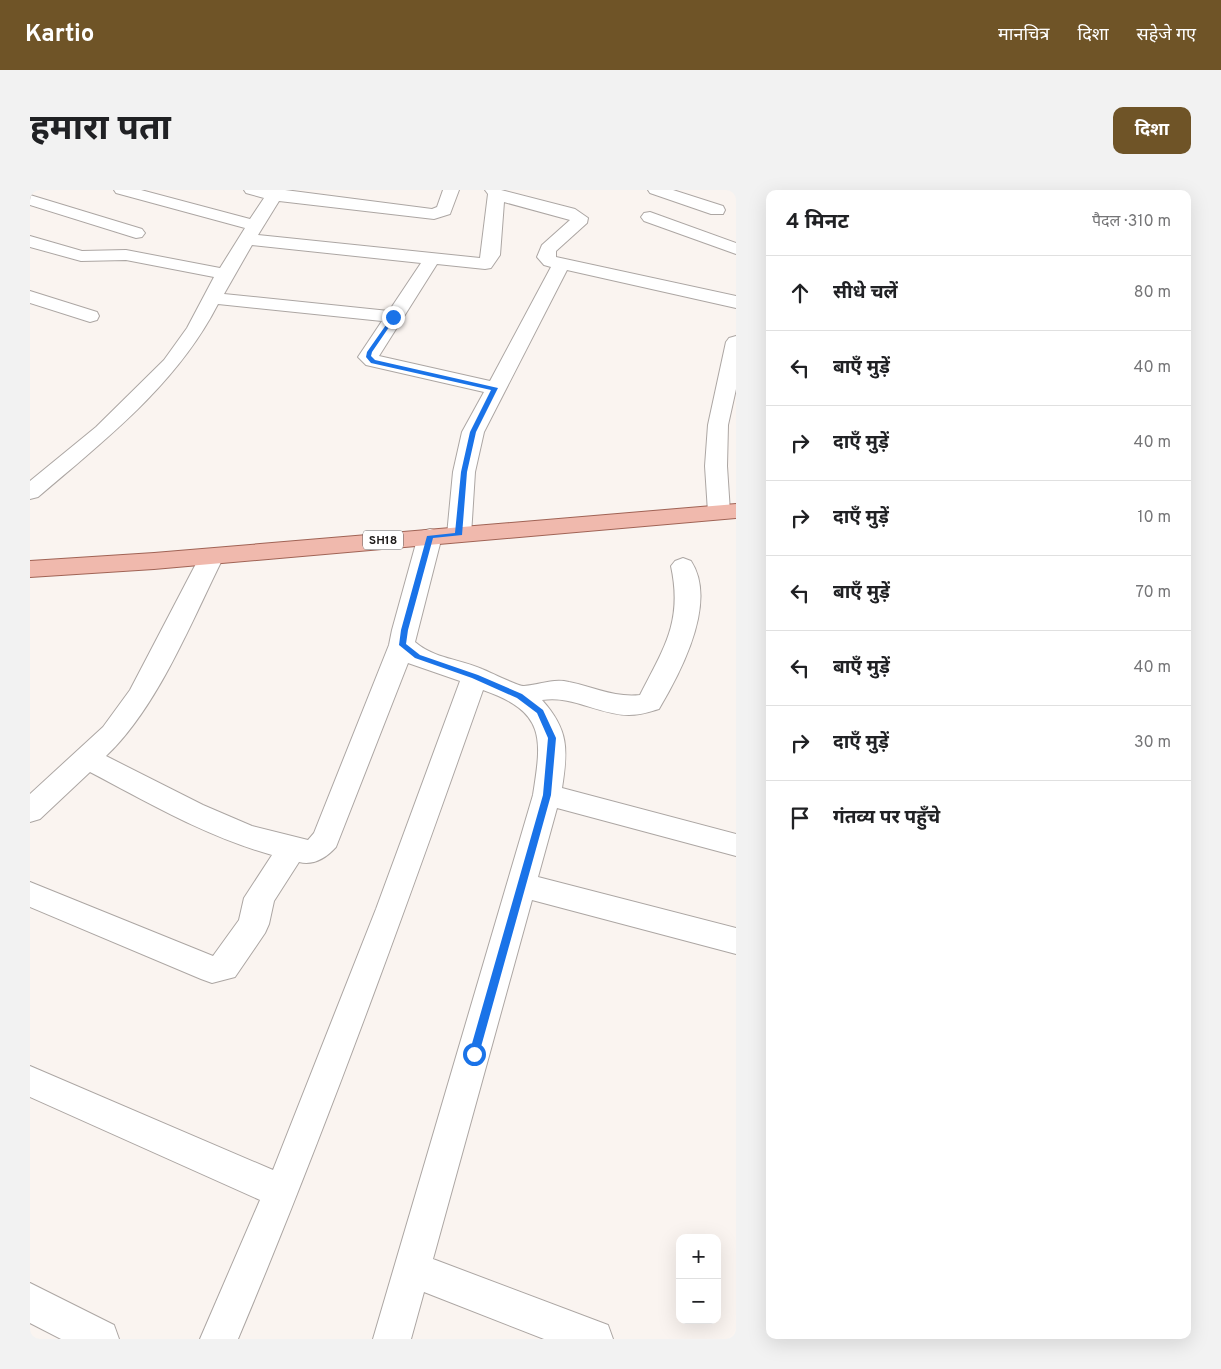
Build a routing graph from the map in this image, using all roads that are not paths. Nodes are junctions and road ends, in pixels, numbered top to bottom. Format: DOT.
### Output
graph roads {
  1 [pos="122,190"];
  2 [pos="252,190"];
  3 [pos="451,190"];
  4 [pos="656,190"];
  5 [pos="275,192"];
  6 [pos="495,192"];
  7 [pos="30,200"];
  8 [pos="650,217"];
  9 [pos="685,230"];
  10 [pos="136,233"];
  11 [pos="252,233"];
  12 [pos="30,241"];
  13 [pos="736,249"];
  14 [pos="432,259"];
  15 [pos="562,263"];
  16 [pos="225,274"];
  17 [pos="30,298"];
  18 [pos="214,298"];
  19 [pos="736,302"];
  20 [pos="90,316"];
  21 [pos="393,317"];
  22 [pos="736,342"];
  23 [pos="495,388"];
  24 [pos="33,486"];
  25 [pos="728,512"];
  26 [pos="444,536"];
  27 [pos="212,556"];
  28 [pos="683,566"];
  29 [pos="30,569"];
  30 [pos="402,645"];
  31 [pos="475,676"];
  32 [pos="520,696"];
  33 [pos="88,759"];
  34 [pos="547,795"];
  35 [pos="30,811"];
  36 [pos="736,845"];
  37 [pos="292,849"];
  38 [pos="522,885"];
  39 [pos="30,894"];
  40 [pos="736,941"];
  41 [pos="30,1081"];
  42 [pos="282,1192"];
  43 [pos="412,1269"];
  44 [pos="30,1302"];
  45 [pos="100,1339"];
  46 [pos="219,1339"];
  47 [pos="392,1339"];
  48 [pos="594,1339"];
  1 -- 11 [label="street"];
  2 -- 5 [label="street"];
  3 -- 5 [label="street"];
  4 -- 9 [label="street"];
  5 -- 11 [label="street"];
  6 -- 14 [label="street"];
  6 -- 15 [label="street"];
  7 -- 10 [label="street"];
  8 -- 9 [label="street"];
  9 -- 13 [label="street"];
  11 -- 14 [label="street"];
  11 -- 16 [label="street"];
  12 -- 16 [label="street"];
  14 -- 21 [label="street"];
  15 -- 19 [label="street"];
  15 -- 23 [label="street"];
  16 -- 18 [label="street"];
  17 -- 20 [label="street"];
  18 -- 21 [label="street"];
  18 -- 24 [label="street"];
  21 -- 23 [label="street"];
  22 -- 25 [label="street"];
  23 -- 26 [label="street"];
  25 -- 26 [label="main road, SH18"];
  26 -- 27 [label="main road, SH18"];
  26 -- 30 [label="street"];
  27 -- 29 [label="main road, SH18"];
  27 -- 33 [label="street"];
  28 -- 32 [label="street"];
  30 -- 31 [label="street"];
  30 -- 37 [label="street"];
  31 -- 32 [label="street"];
  31 -- 42 [label="street"];
  32 -- 34 [label="street"];
  33 -- 35 [label="street"];
  33 -- 37 [label="street"];
  34 -- 36 [label="street"];
  34 -- 38 [label="street"];
  37 -- 39 [label="street"];
  38 -- 40 [label="street"];
  38 -- 43 [label="street"];
  41 -- 42 [label="street"];
  42 -- 46 [label="street"];
  43 -- 47 [label="street"];
  43 -- 48 [label="street"];
  44 -- 45 [label="street"];
}
